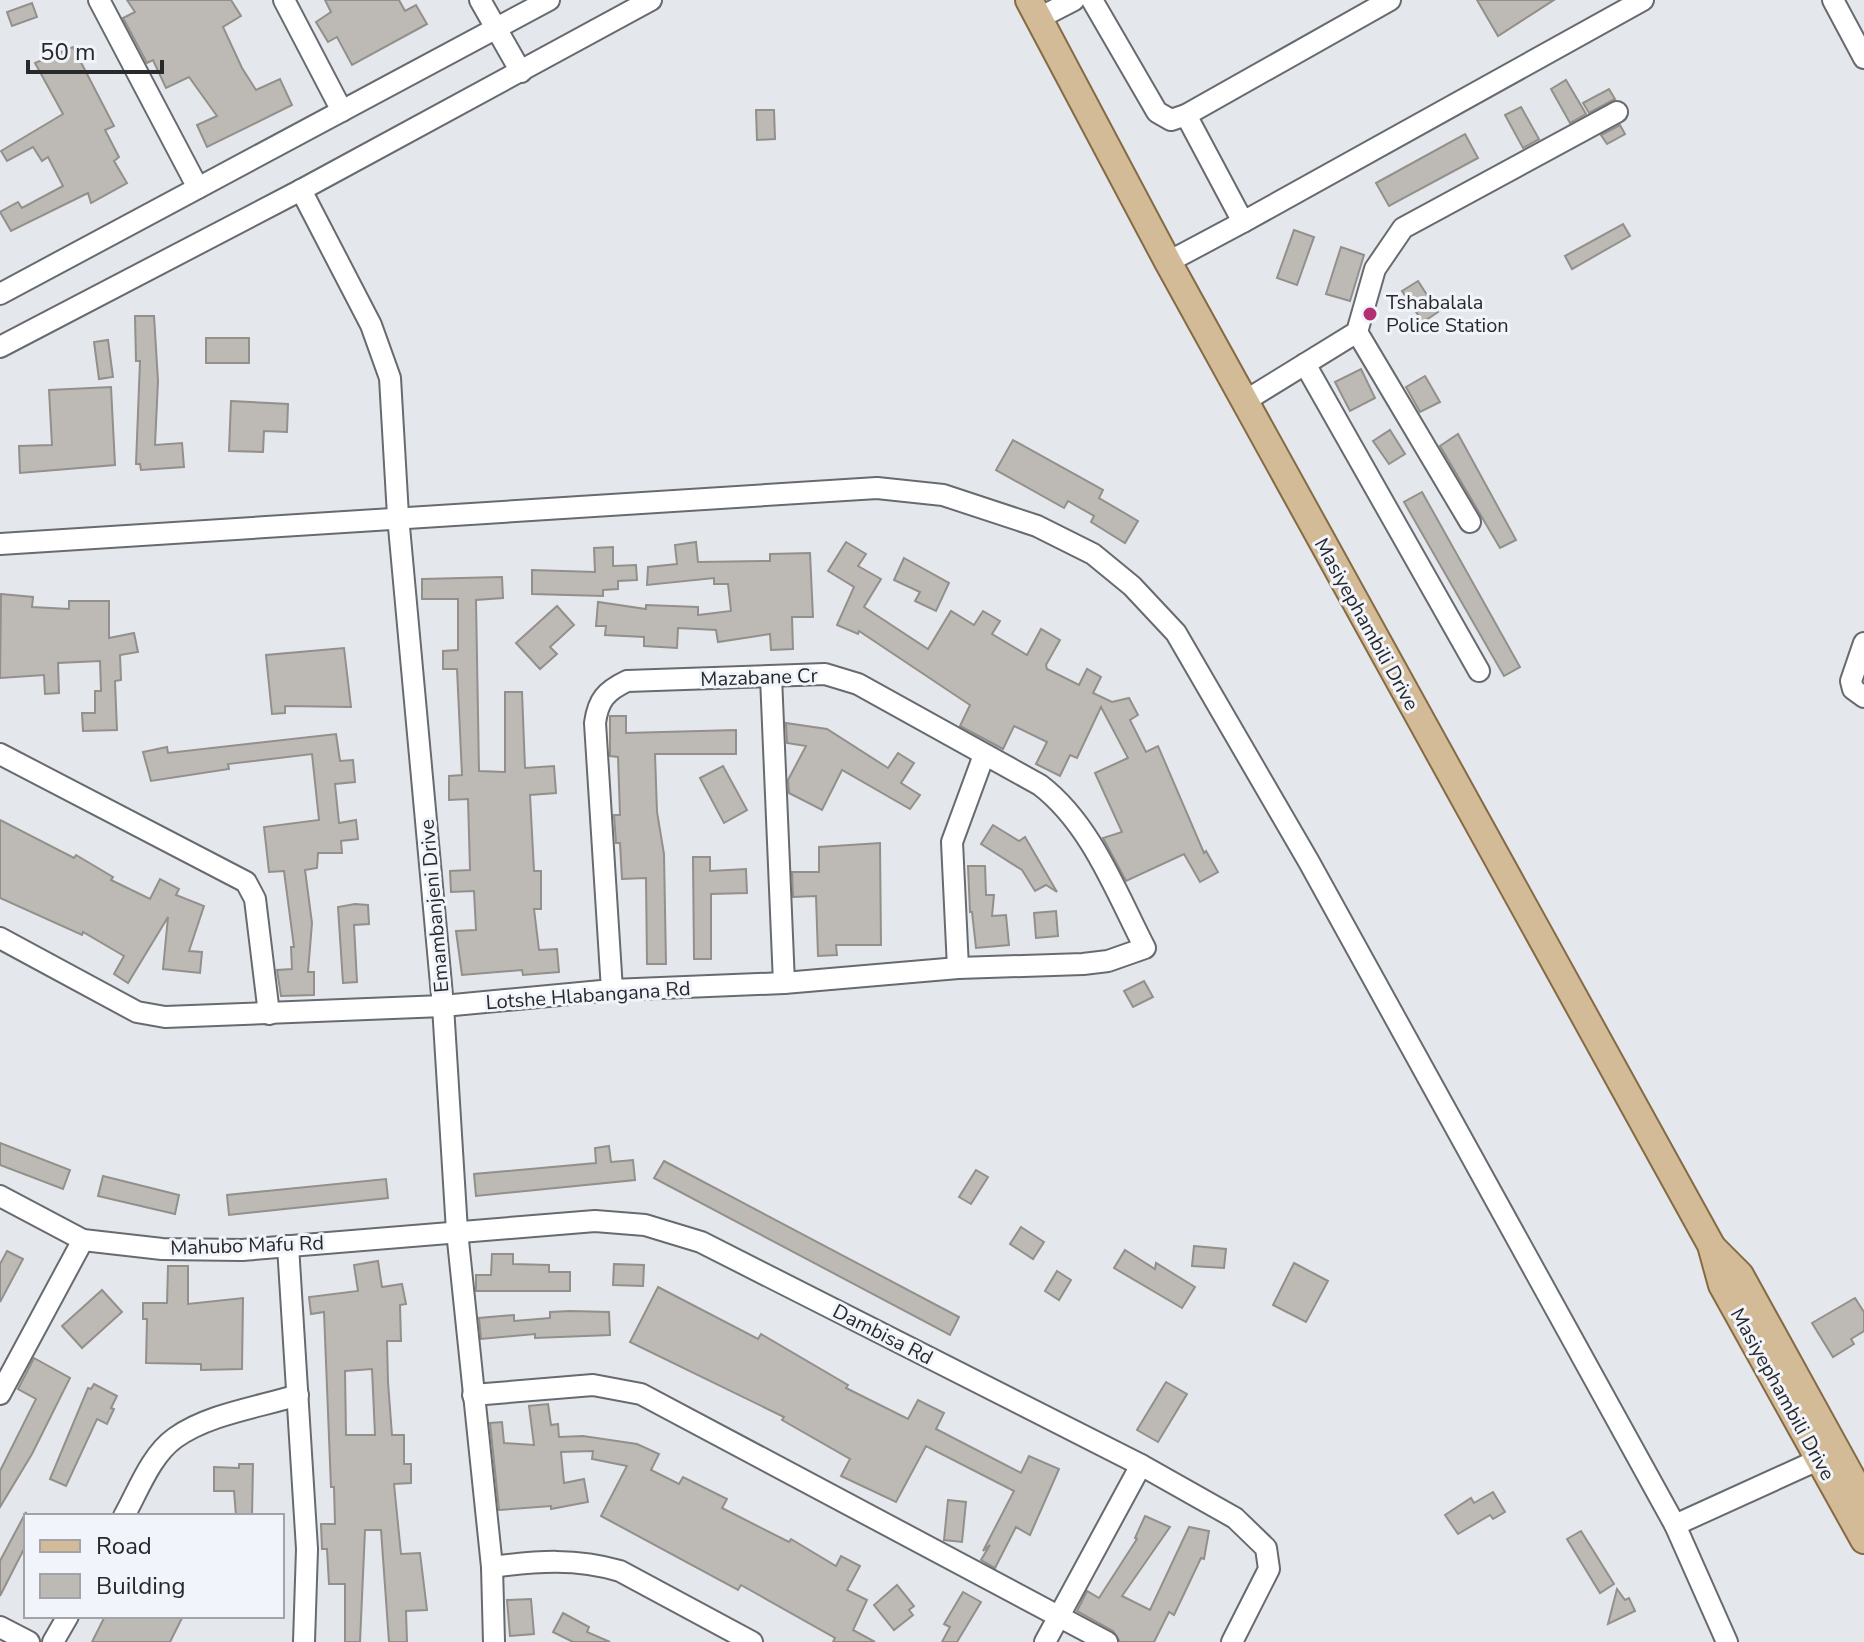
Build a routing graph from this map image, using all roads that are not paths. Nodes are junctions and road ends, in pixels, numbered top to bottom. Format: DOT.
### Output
graph roads {
  1 [pos="99,0"];
  2 [pos="284,0"];
  3 [pos="480,0"];
  4 [pos="549,0"];
  5 [pos="651,0"];
  6 [pos="1074,0"];
  7 [pos="1092,0"];
  8 [pos="1390,0"];
  9 [pos="1643,0"];
  10 [pos="1833,0"];
  11 [pos="1034,9"];
  12 [pos="495,29"];
  13 [pos="1864,58"];
  14 [pos="521,72"];
  15 [pos="342,111"];
  16 [pos="1617,112"];
  17 [pos="1186,115"];
  18 [pos="198,188"];
  19 [pos="301,190"];
  20 [pos="1243,222"];
  21 [pos="1168,262"];
  22 [pos="0,294"];
  23 [pos="1357,332"];
  24 [pos="0,347"];
  25 [pos="1305,364"];
  26 [pos="1245,401"];
  27 [pos="398,516"];
  28 [pos="1470,522"];
  29 [pos="0,544"];
  30 [pos="1864,643"];
  31 [pos="1479,671"];
  32 [pos="771,677"];
  33 [pos="1864,697"];
  34 [pos="0,754"];
  35 [pos="984,755"];
  36 [pos="0,938"];
  37 [pos="1145,948"];
  38 [pos="958,968"];
  39 [pos="784,983"];
  40 [pos="612,990"];
  41 [pos="443,1006"];
  42 [pos="269,1014"];
  43 [pos="0,1196"];
  44 [pos="457,1231"];
  45 [pos="83,1240"];
  46 [pos="288,1246"];
  47 [pos="0,1394"];
  48 [pos="298,1395"];
  49 [pos="473,1395"];
  50 [pos="1828,1455"];
  51 [pos="1141,1465"];
  52 [pos="1864,1500"];
  53 [pos="125,1514"];
  54 [pos="1675,1525"];
  55 [pos="1864,1540"];
  56 [pos="492,1567"];
  57 [pos="67,1618"];
  58 [pos="1059,1618"];
  59 [pos="0,1627"];
  60 [pos="29,1642"];
  61 [pos="53,1642"];
  62 [pos="304,1642"];
  63 [pos="494,1642"];
  64 [pos="752,1642"];
  65 [pos="1045,1642"];
  66 [pos="1107,1642"];
  67 [pos="1232,1642"];
  68 [pos="1727,1642"];
  1 -- 18 [label="street"];
  2 -- 15 [label="street"];
  3 -- 12 [label="street"];
  4 -- 12 [label="street"];
  5 -- 14 [label="street"];
  6 -- 11 [label="street"];
  7 -- 17 [label="street"];
  8 -- 17 [label="street"];
  9 -- 20 [label="street"];
  10 -- 13 [label="street"];
  11 -- 21 [label="main road, Masiyephambili Drive"];
  12 -- 14 [label="street"];
  12 -- 15 [label="street"];
  14 -- 19 [label="street"];
  15 -- 18 [label="street"];
  16 -- 23 [label="street"];
  17 -- 20 [label="street"];
  18 -- 22 [label="street"];
  19 -- 24 [label="street"];
  19 -- 27 [label="street, Emambanjeni Drive"];
  20 -- 21 [label="street"];
  21 -- 26 [label="main road, Masiyephambili Drive"];
  23 -- 25 [label="street"];
  23 -- 28 [label="street"];
  25 -- 26 [label="street"];
  25 -- 31 [label="street"];
  26 -- 50 [label="main road, Masiyephambili Drive"];
  27 -- 29 [label="street"];
  27 -- 41 [label="street, Emambanjeni Drive"];
  27 -- 54 [label="street"];
  30 -- 33 [label="street"];
  32 -- 35 [label="street, Mazabane Cr"];
  32 -- 39 [label="street"];
  32 -- 40 [label="street, Mazabane Cr"];
  34 -- 42 [label="street"];
  35 -- 37 [label="street, Mazabane Cr"];
  35 -- 38 [label="street"];
  36 -- 42 [label="street, Lotshe Hlabangana Rd"];
  37 -- 38 [label="street, Lotshe Hlabangana Rd"];
  38 -- 39 [label="street, Lotshe Hlabangana Rd"];
  39 -- 40 [label="street, Lotshe Hlabangana Rd"];
  40 -- 41 [label="street, Lotshe Hlabangana Rd"];
  41 -- 42 [label="street, Lotshe Hlabangana Rd"];
  41 -- 44 [label="street, Emambanjeni Drive"];
  43 -- 45 [label="street, Mahubo Mafu Rd"];
  44 -- 46 [label="street, Mahubo Mafu Rd"];
  44 -- 49 [label="street, Emambanjeni Drive"];
  44 -- 51 [label="street, Dambisa Rd"];
  45 -- 46 [label="street, Mahubo Mafu Rd"];
  45 -- 47 [label="street"];
  46 -- 48 [label="street"];
  48 -- 53 [label="street"];
  48 -- 62 [label="street"];
  49 -- 56 [label="street, Emambanjeni Drive"];
  49 -- 58 [label="street"];
  50 -- 52 [label="main road, Masiyephambili Drive"];
  50 -- 54 [label="street"];
  50 -- 55 [label="main road, Masiyephambili Drive"];
  51 -- 58 [label="street"];
  51 -- 67 [label="street, Dambisa Rd"];
  54 -- 68 [label="street"];
  56 -- 63 [label="street, Emambanjeni Drive"];
  56 -- 64 [label="street"];
  57 -- 61 [label="street"];
  58 -- 65 [label="street"];
  58 -- 66 [label="street"];
  59 -- 60 [label="street"];
}
